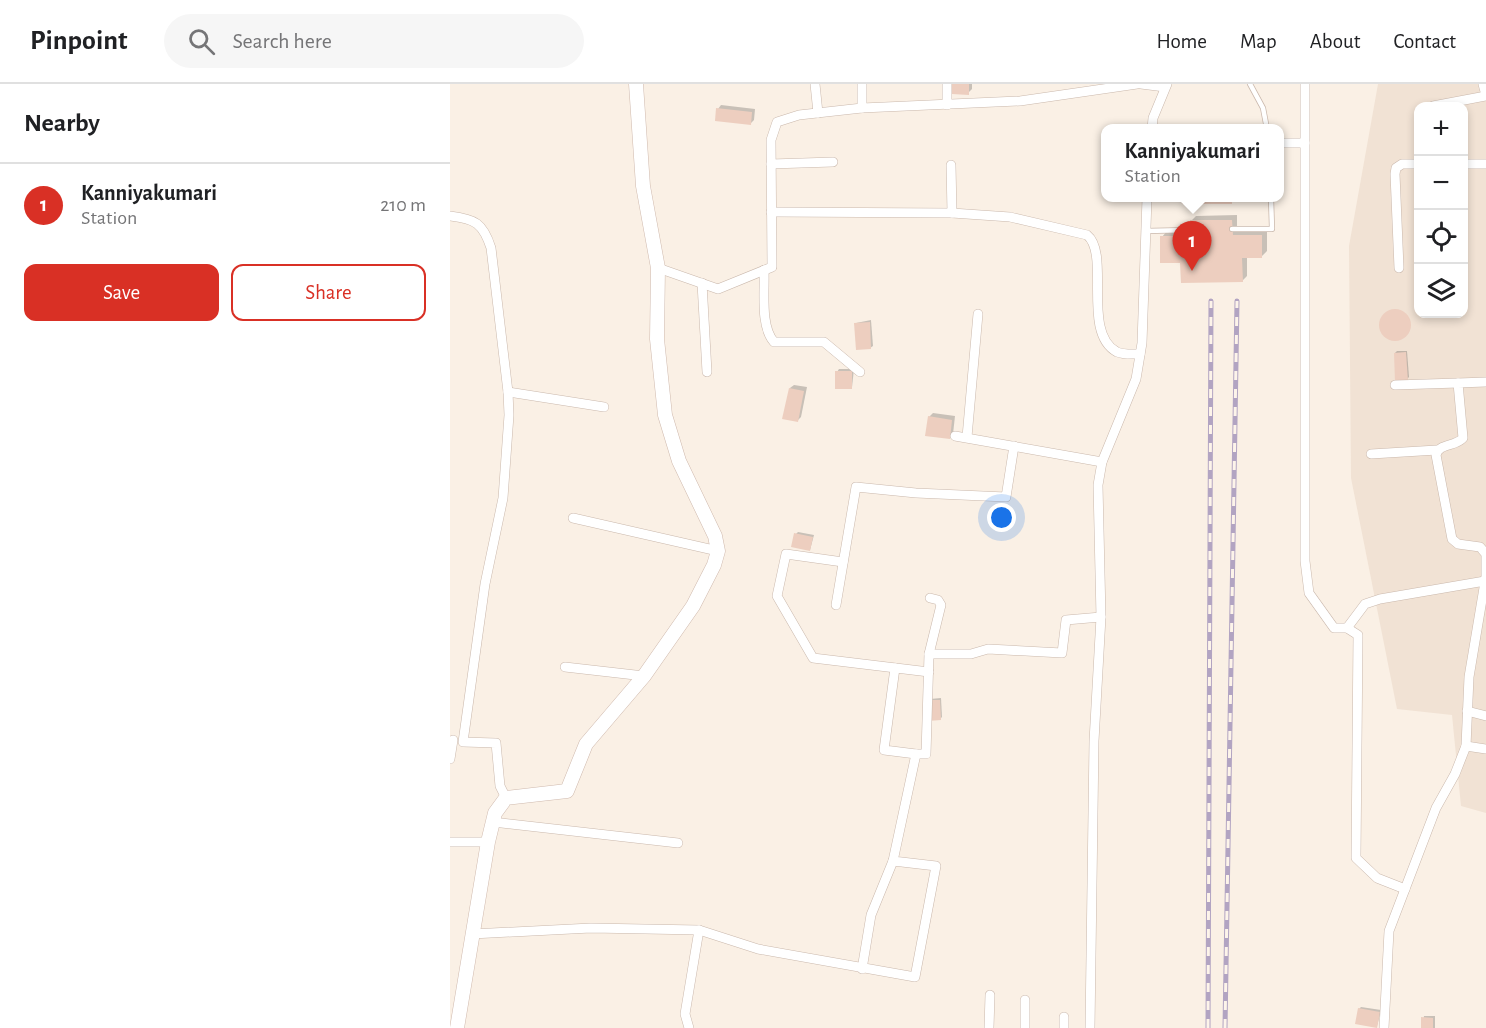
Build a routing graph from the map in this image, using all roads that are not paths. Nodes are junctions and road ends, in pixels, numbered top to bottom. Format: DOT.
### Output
graph roads {
  1 [pos="636,84"];
  2 [pos="815,84"];
  3 [pos="862,84"];
  4 [pos="947,84"];
  5 [pos="1137,84"];
  6 [pos="1141,84"];
  7 [pos="1250,84"];
  8 [pos="1305,84"];
  9 [pos="1483,84"];
  10 [pos="1166,86"];
  11 [pos="1486,95"];
  12 [pos="1452,102"];
  13 [pos="947,105"];
  14 [pos="862,108"];
  15 [pos="818,113"];
  16 [pos="1152,124"];
  17 [pos="1266,124"];
  18 [pos="1284,143"];
  19 [pos="1305,143"];
  20 [pos="833,162"];
  21 [pos="771,164"];
  22 [pos="1414,164"];
  23 [pos="1468,164"];
  24 [pos="1486,164"];
  25 [pos="951,165"];
  26 [pos="1147,202"];
  27 [pos="1271,202"];
  28 [pos="771,212"];
  29 [pos="952,213"];
  30 [pos="450,216"];
  31 [pos="1190,230"];
  32 [pos="1232,230"];
  33 [pos="1145,231"];
  34 [pos="658,268"];
  35 [pos="1399,268"];
  36 [pos="764,270"];
  37 [pos="702,284"];
  38 [pos="978,314"];
  39 [pos="1140,354"];
  40 [pos="707,372"];
  41 [pos="860,372"];
  42 [pos="1486,381"];
  43 [pos="1458,383"];
  44 [pos="1395,385"];
  45 [pos="508,392"];
  46 [pos="604,408"];
  47 [pos="954,436"];
  48 [pos="967,438"];
  49 [pos="1014,446"];
  50 [pos="1437,450"];
  51 [pos="1371,454"];
  52 [pos="1102,462"];
  53 [pos="573,518"];
  54 [pos="718,551"];
  55 [pos="843,561"];
  56 [pos="1485,581"];
  57 [pos="930,598"];
  58 [pos="836,605"];
  59 [pos="1101,617"];
  60 [pos="1347,628"];
  61 [pos="930,654"];
  62 [pos="565,667"];
  63 [pos="895,668"];
  64 [pos="929,672"];
  65 [pos="644,676"];
  66 [pos="1467,711"];
  67 [pos="1486,716"];
  68 [pos="453,740"];
  69 [pos="1466,746"];
  70 [pos="1486,749"];
  71 [pos="916,754"];
  72 [pos="450,759"];
  73 [pos="506,798"];
  74 [pos="493,822"];
  75 [pos="450,842"];
  76 [pos="488,842"];
  77 [pos="678,843"];
  78 [pos="893,861"];
  79 [pos="1405,889"];
  80 [pos="699,930"];
  81 [pos="472,934"];
  82 [pos="862,969"];
  83 [pos="990,994"];
  84 [pos="1025,1000"];
  85 [pos="1064,1017"];
  86 [pos="457,1028"];
  87 [pos="689,1028"];
  88 [pos="989,1028"];
  89 [pos="1025,1028"];
  90 [pos="1064,1028"];
  91 [pos="1090,1028"];
  92 [pos="1384,1028"];
  1 -- 34 [label="street"];
  2 -- 15 [label="street"];
  3 -- 14 [label="street"];
  4 -- 13 [label="street"];
  5 -- 13 [label="street"];
  6 -- 10 [label="street"];
  7 -- 17 [label="lane"];
  8 -- 19 [label="street"];
  9 -- 11 [label="street"];
  10 -- 16 [label="street"];
  11 -- 12 [label="street"];
  13 -- 14 [label="street"];
  14 -- 15 [label="street"];
  15 -- 21 [label="street"];
  18 -- 19 [label="street"];
  19 -- 60 [label="street"];
  20 -- 21 [label="street"];
  21 -- 28 [label="street"];
  22 -- 35 [label="street"];
  23 -- 24 [label="street"];
  25 -- 29 [label="street"];
  26 -- 33 [label="street"];
  27 -- 32 [label="lane"];
  28 -- 29 [label="street"];
  28 -- 36 [label="street"];
  29 -- 39 [label="street"];
  30 -- 45 [label="street"];
  31 -- 33 [label="lane"];
  33 -- 39 [label="street"];
  34 -- 37 [label="street"];
  34 -- 54 [label="street"];
  36 -- 37 [label="street"];
  36 -- 41 [label="street"];
  37 -- 40 [label="street"];
  38 -- 48 [label="street"];
  39 -- 52 [label="street"];
  42 -- 43 [label="street"];
  43 -- 44 [label="street"];
  43 -- 50 [label="street"];
  45 -- 46 [label="street"];
  45 -- 73 [label="street"];
  47 -- 48 [label="street"];
  48 -- 49 [label="street"];
  49 -- 52 [label="street"];
  49 -- 55 [label="street"];
  50 -- 51 [label="street"];
  50 -- 56 [label="street"];
  52 -- 59 [label="street"];
  53 -- 54 [label="street"];
  54 -- 65 [label="street"];
  55 -- 58 [label="street"];
  55 -- 63 [label="street"];
  56 -- 60 [label="street"];
  56 -- 66 [label="street"];
  57 -- 61 [label="street"];
  59 -- 61 [label="street"];
  59 -- 91 [label="street"];
  60 -- 79 [label="street"];
  61 -- 64 [label="street"];
  62 -- 65 [label="street"];
  63 -- 64 [label="street"];
  63 -- 71 [label="street"];
  64 -- 71 [label="street"];
  65 -- 73 [label="street"];
  66 -- 67 [label="street"];
  66 -- 69 [label="street"];
  68 -- 72 [label="street"];
  69 -- 70 [label="street"];
  69 -- 79 [label="street"];
  71 -- 78 [label="street"];
  73 -- 74 [label="street"];
  74 -- 76 [label="street"];
  74 -- 77 [label="street"];
  75 -- 76 [label="street"];
  76 -- 81 [label="street"];
  78 -- 82 [label="street"];
  78 -- 82 [label="street"];
  79 -- 92 [label="street"];
  80 -- 81 [label="street"];
  80 -- 82 [label="street"];
  80 -- 87 [label="street"];
  81 -- 86 [label="street"];
  83 -- 88 [label="street"];
  84 -- 89 [label="street"];
  85 -- 90 [label="street"];
}
